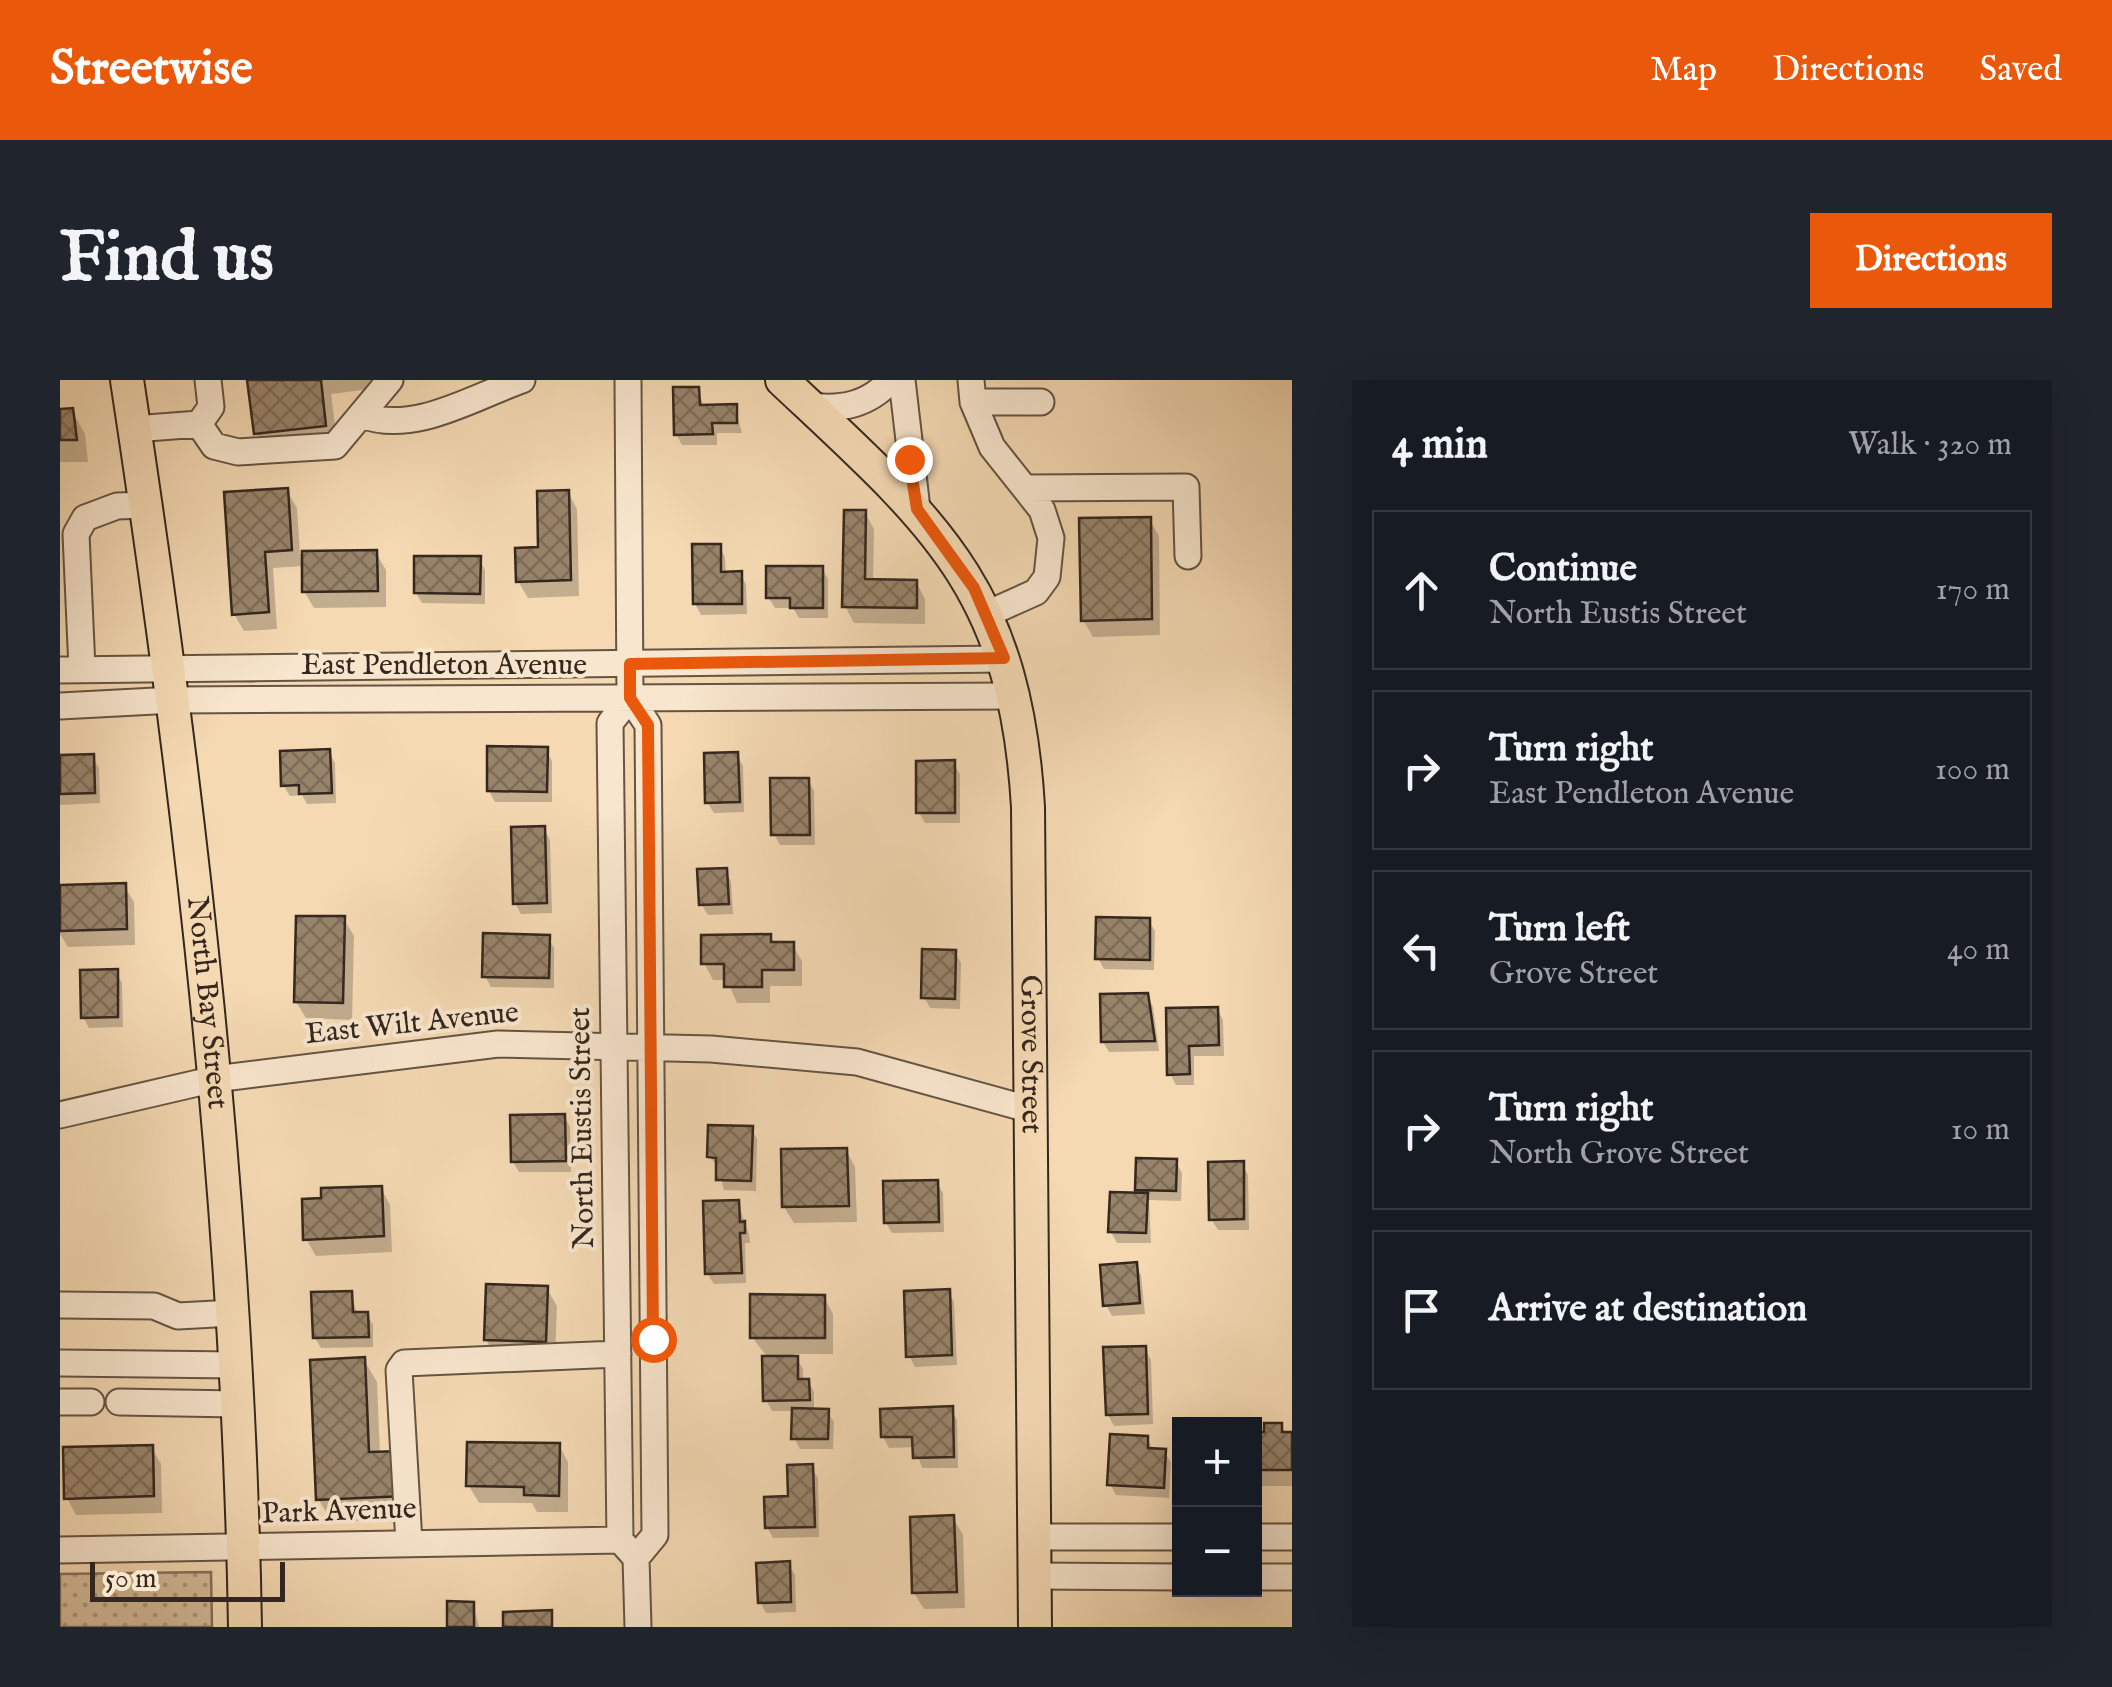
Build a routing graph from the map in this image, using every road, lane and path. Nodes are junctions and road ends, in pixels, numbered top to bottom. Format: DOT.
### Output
graph roads {
  1 [pos="127,380"];
  2 [pos="208,380"];
  3 [pos="390,380"];
  4 [pos="522,380"];
  5 [pos="628,380"];
  6 [pos="782,380"];
  7 [pos="891,380"];
  8 [pos="902,380"];
  9 [pos="972,391"];
  10 [pos="1041,402"];
  11 [pos="810,406"];
  12 [pos="362,414"];
  13 [pos="199,424"];
  14 [pos="134,429"];
  15 [pos="1026,488"];
  16 [pos="146,505"];
  17 [pos="917,509"];
  18 [pos="1188,556"];
  19 [pos="987,614"];
  20 [pos="1004,658"];
  21 [pos="630,664"];
  22 [pos="168,666"];
  23 [pos="71,670"];
  24 [pos="1015,696"];
  25 [pos="630,698"];
  26 [pos="174,700"];
  27 [pos="60,706"];
  28 [pos="615,1044"];
  29 [pos="650,1046"];
  30 [pos="216,1079"];
  31 [pos="1028,1108"];
  32 [pos="60,1115"];
  33 [pos="60,1305"];
  34 [pos="233,1313"];
  35 [pos="618,1354"];
  36 [pos="60,1363"];
  37 [pos="235,1365"];
  38 [pos="60,1402"];
  39 [pos="91,1402"];
  40 [pos="119,1402"];
  41 [pos="237,1404"];
  42 [pos="1034,1537"];
  43 [pos="1172,1537"];
  44 [pos="1262,1537"];
  45 [pos="1292,1537"];
  46 [pos="409,1543"];
  47 [pos="244,1548"];
  48 [pos="628,1549"];
  49 [pos="60,1550"];
  50 [pos="1034,1576"];
  51 [pos="1172,1577"];
  52 [pos="1262,1577"];
  53 [pos="1292,1577"];
  54 [pos="245,1627"];
  55 [pos="638,1627"];
  56 [pos="1035,1627"];
  1 -- 14 [label="main road, North Bay Street"];
  2 -- 13 [label="street"];
  3 -- 12 [label="street"];
  4 -- 12 [label="street"];
  5 -- 21 [label="street, North Eustis Street"];
  6 -- 11 [label="main road, Grove Street"];
  7 -- 11 [label="street"];
  8 -- 17 [label="street"];
  9 -- 10 [label="street"];
  9 -- 15 [label="street"];
  11 -- 17 [label="main road, Grove Street"];
  12 -- 13 [label="street"];
  13 -- 14 [label="street"];
  14 -- 16 [label="main road, North Bay Street"];
  15 -- 18 [label="street"];
  15 -- 19 [label="street"];
  16 -- 22 [label="main road, North Bay Street"];
  16 -- 23 [label="street"];
  17 -- 19 [label="main road, Grove Street"];
  19 -- 20 [label="main road, Grove Street"];
  20 -- 21 [label="street, East Pendleton Avenue"];
  20 -- 24 [label="main road, Grove Street"];
  21 -- 22 [label="street, East Pendleton Avenue"];
  21 -- 25 [label="street, North Eustis Street"];
  22 -- 23 [label="street, East Pendleton Avenue"];
  22 -- 26 [label="main road, North Bay Street"];
  24 -- 25 [label="street, East Pendleton Avenue"];
  24 -- 31 [label="main road, Grove Street"];
  25 -- 26 [label="street, East Pendleton Avenue"];
  25 -- 28 [label="street, North Eustis Street"];
  25 -- 29 [label="street, North Eustis Street"];
  26 -- 27 [label="street, East Pendleton Avenue"];
  26 -- 30 [label="main road, North Bay Street"];
  28 -- 29 [label="street, East Wilt Avenue"];
  28 -- 30 [label="street, East Wilt Avenue"];
  28 -- 35 [label="street, North Eustis Street"];
  29 -- 31 [label="street, East Wilt Avenue"];
  29 -- 48 [label="street, North Eustis Street"];
  30 -- 32 [label="street, East Wilt Avenue"];
  30 -- 34 [label="main road, North Bay Street"];
  31 -- 42 [label="main road, Grove Street"];
  33 -- 34 [label="street"];
  34 -- 37 [label="main road, North Bay Street"];
  35 -- 46 [label="street"];
  35 -- 48 [label="street, North Eustis Street"];
  36 -- 37 [label="street"];
  37 -- 41 [label="main road, North Bay Street"];
  38 -- 39 [label="street"];
  40 -- 41 [label="street"];
  41 -- 47 [label="main road, North Bay Street"];
  42 -- 43 [label="street"];
  42 -- 50 [label="main road, Grove Street"];
  44 -- 45 [label="street"];
  46 -- 47 [label="street, Park Avenue"];
  46 -- 48 [label="street, Park Avenue"];
  47 -- 49 [label="street, Park Avenue"];
  47 -- 54 [label="main road, North Bay Street"];
  48 -- 55 [label="street, North Eustis Street"];
  50 -- 51 [label="street"];
  50 -- 56 [label="main road, Grove Street"];
  52 -- 53 [label="street"];
}
